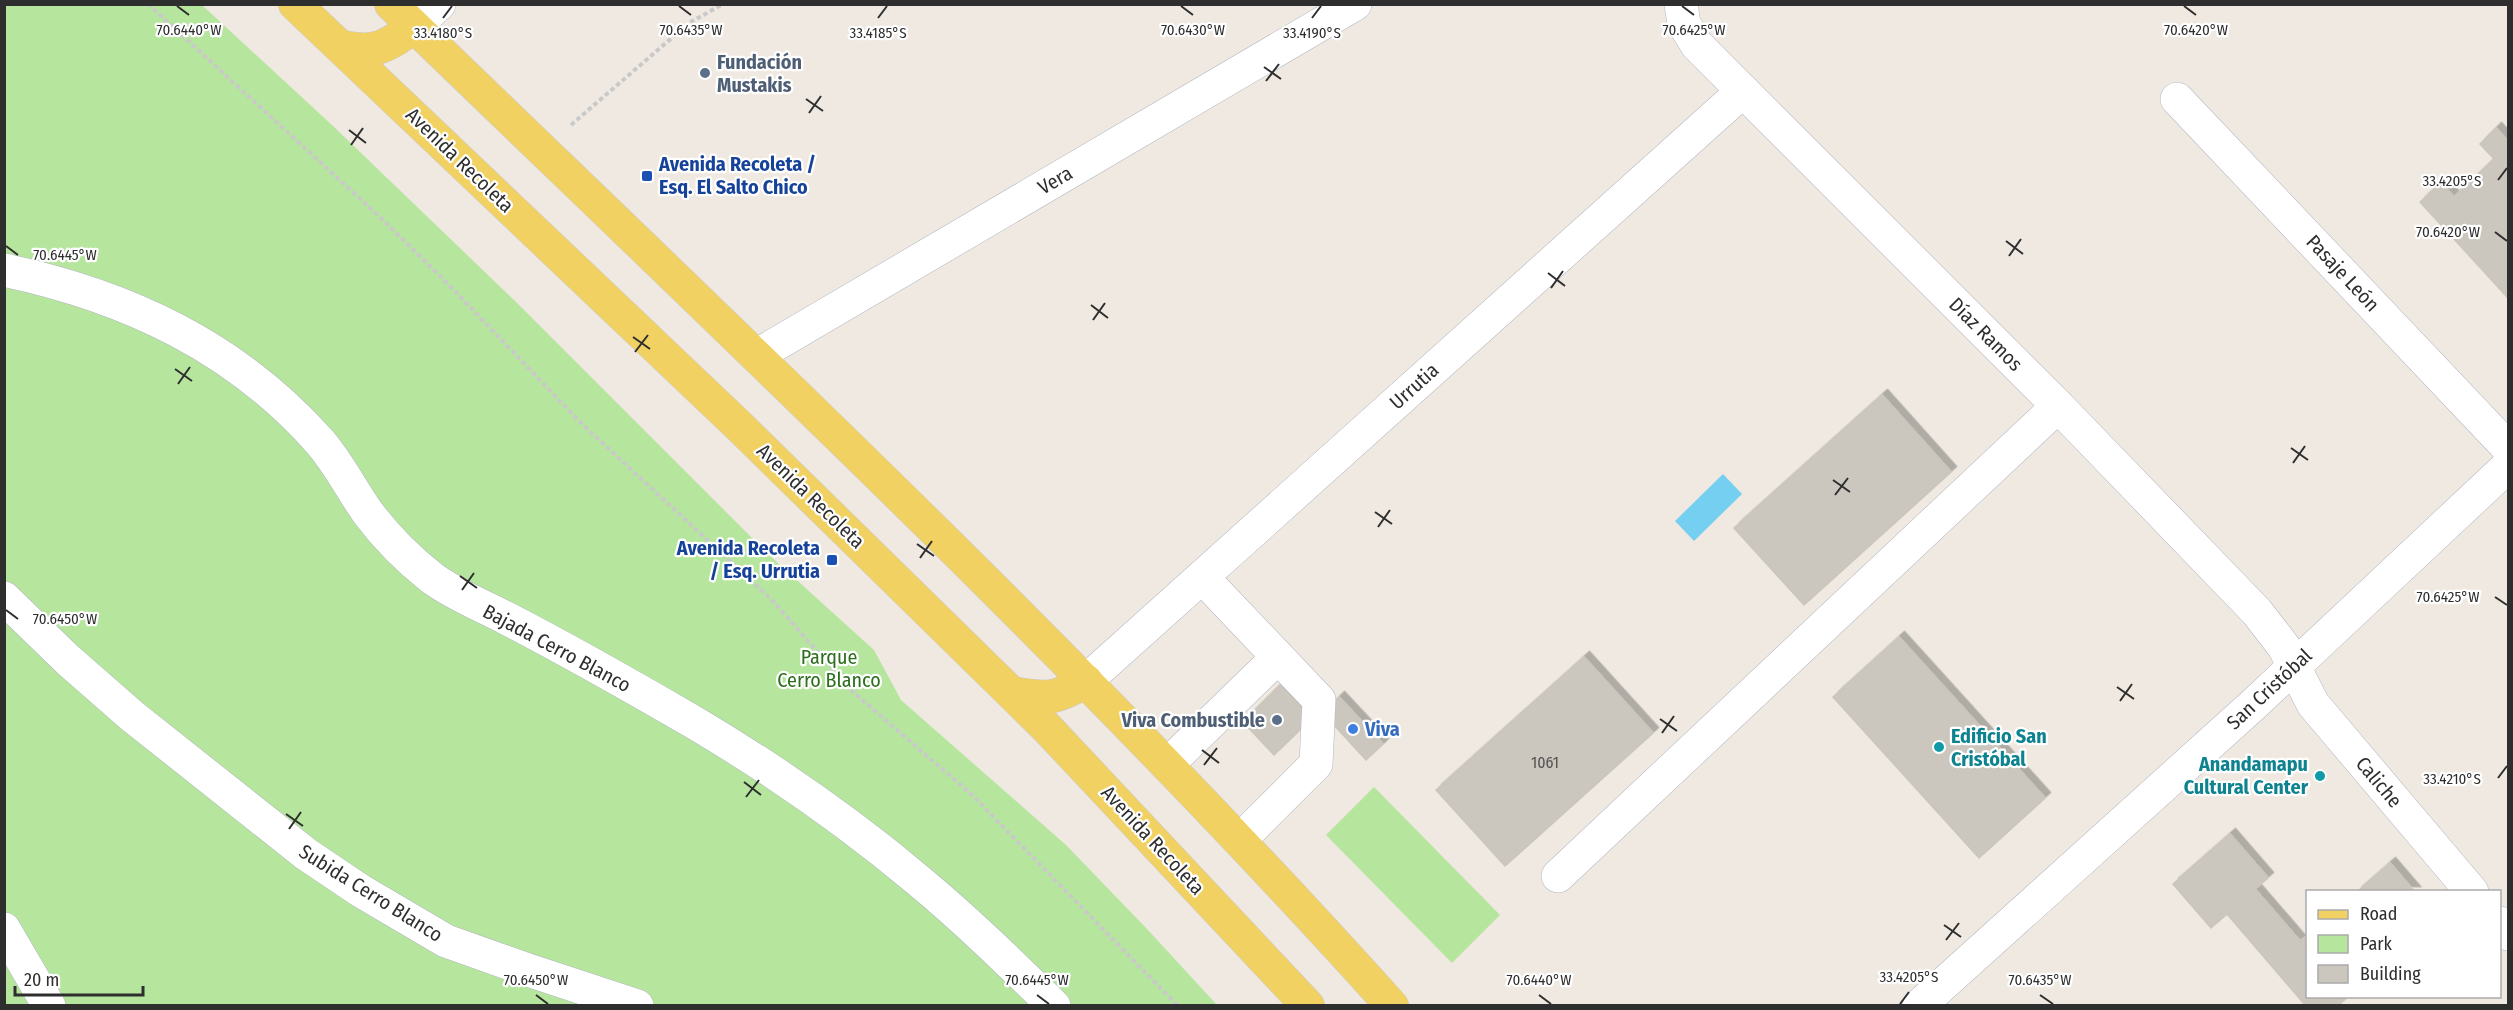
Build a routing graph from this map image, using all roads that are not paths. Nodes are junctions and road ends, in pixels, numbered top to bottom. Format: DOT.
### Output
graph roads {
  1 [pos="295,4"];
  2 [pos="391,4"];
  3 [pos="439,4"];
  4 [pos="1355,4"];
  5 [pos="1682,4"];
  6 [pos="414,27"];
  7 [pos="342,47"];
  8 [pos="1743,91"];
  9 [pos="2177,99"];
  10 [pos="4,270"];
  11 [pos="756,356"];
  12 [pos="2058,406"];
  13 [pos="2508,448"];
  14 [pos="2508,466"];
  15 [pos="1202,577"];
  16 [pos="4,598"];
  17 [pos="1278,657"];
  18 [pos="2294,667"];
  19 [pos="1086,681"];
  20 [pos="1012,693"];
  21 [pos="1167,765"];
  22 [pos="1239,840"];
  23 [pos="1558,876"];
  24 [pos="2471,890"];
  25 [pos="4,929"];
  26 [pos="49,1005"];
  27 [pos="637,1005"];
  28 [pos="1054,1005"];
  29 [pos="1308,1005"];
  30 [pos="1392,1005"];
  31 [pos="1919,1005"];
  1 -- 7 [label="main road, Avenida Recoleta"];
  2 -- 6 [label="main road"];
  3 -- 6 [label="street"];
  4 -- 11 [label="street, Vera"];
  5 -- 8 [label="street, Díaz Ramos"];
  6 -- 7 [label="main road"];
  6 -- 11 [label="main road"];
  7 -- 20 [label="main road, Avenida Recoleta"];
  8 -- 12 [label="street, Díaz Ramos"];
  8 -- 15 [label="street, Urrutia"];
  9 -- 13 [label="street, Pasaje León"];
  10 -- 28 [label="street, Bajada Cerro Blanco"];
  11 -- 19 [label="main road"];
  12 -- 18 [label="street, Díaz Ramos"];
  12 -- 23 [label="street"];
  14 -- 18 [label="street, San Cristóbal"];
  15 -- 17 [label="street"];
  15 -- 19 [label="street, Urrutia"];
  16 -- 27 [label="street, Subida Cerro Blanco"];
  17 -- 21 [label="street"];
  17 -- 22 [label="street"];
  18 -- 24 [label="street, Caliche"];
  18 -- 31 [label="street, San Cristóbal"];
  19 -- 20 [label="main road"];
  19 -- 21 [label="main road"];
  20 -- 29 [label="main road, Avenida Recoleta"];
  21 -- 22 [label="main road"];
  22 -- 30 [label="main road"];
  25 -- 26 [label="street"];
}
